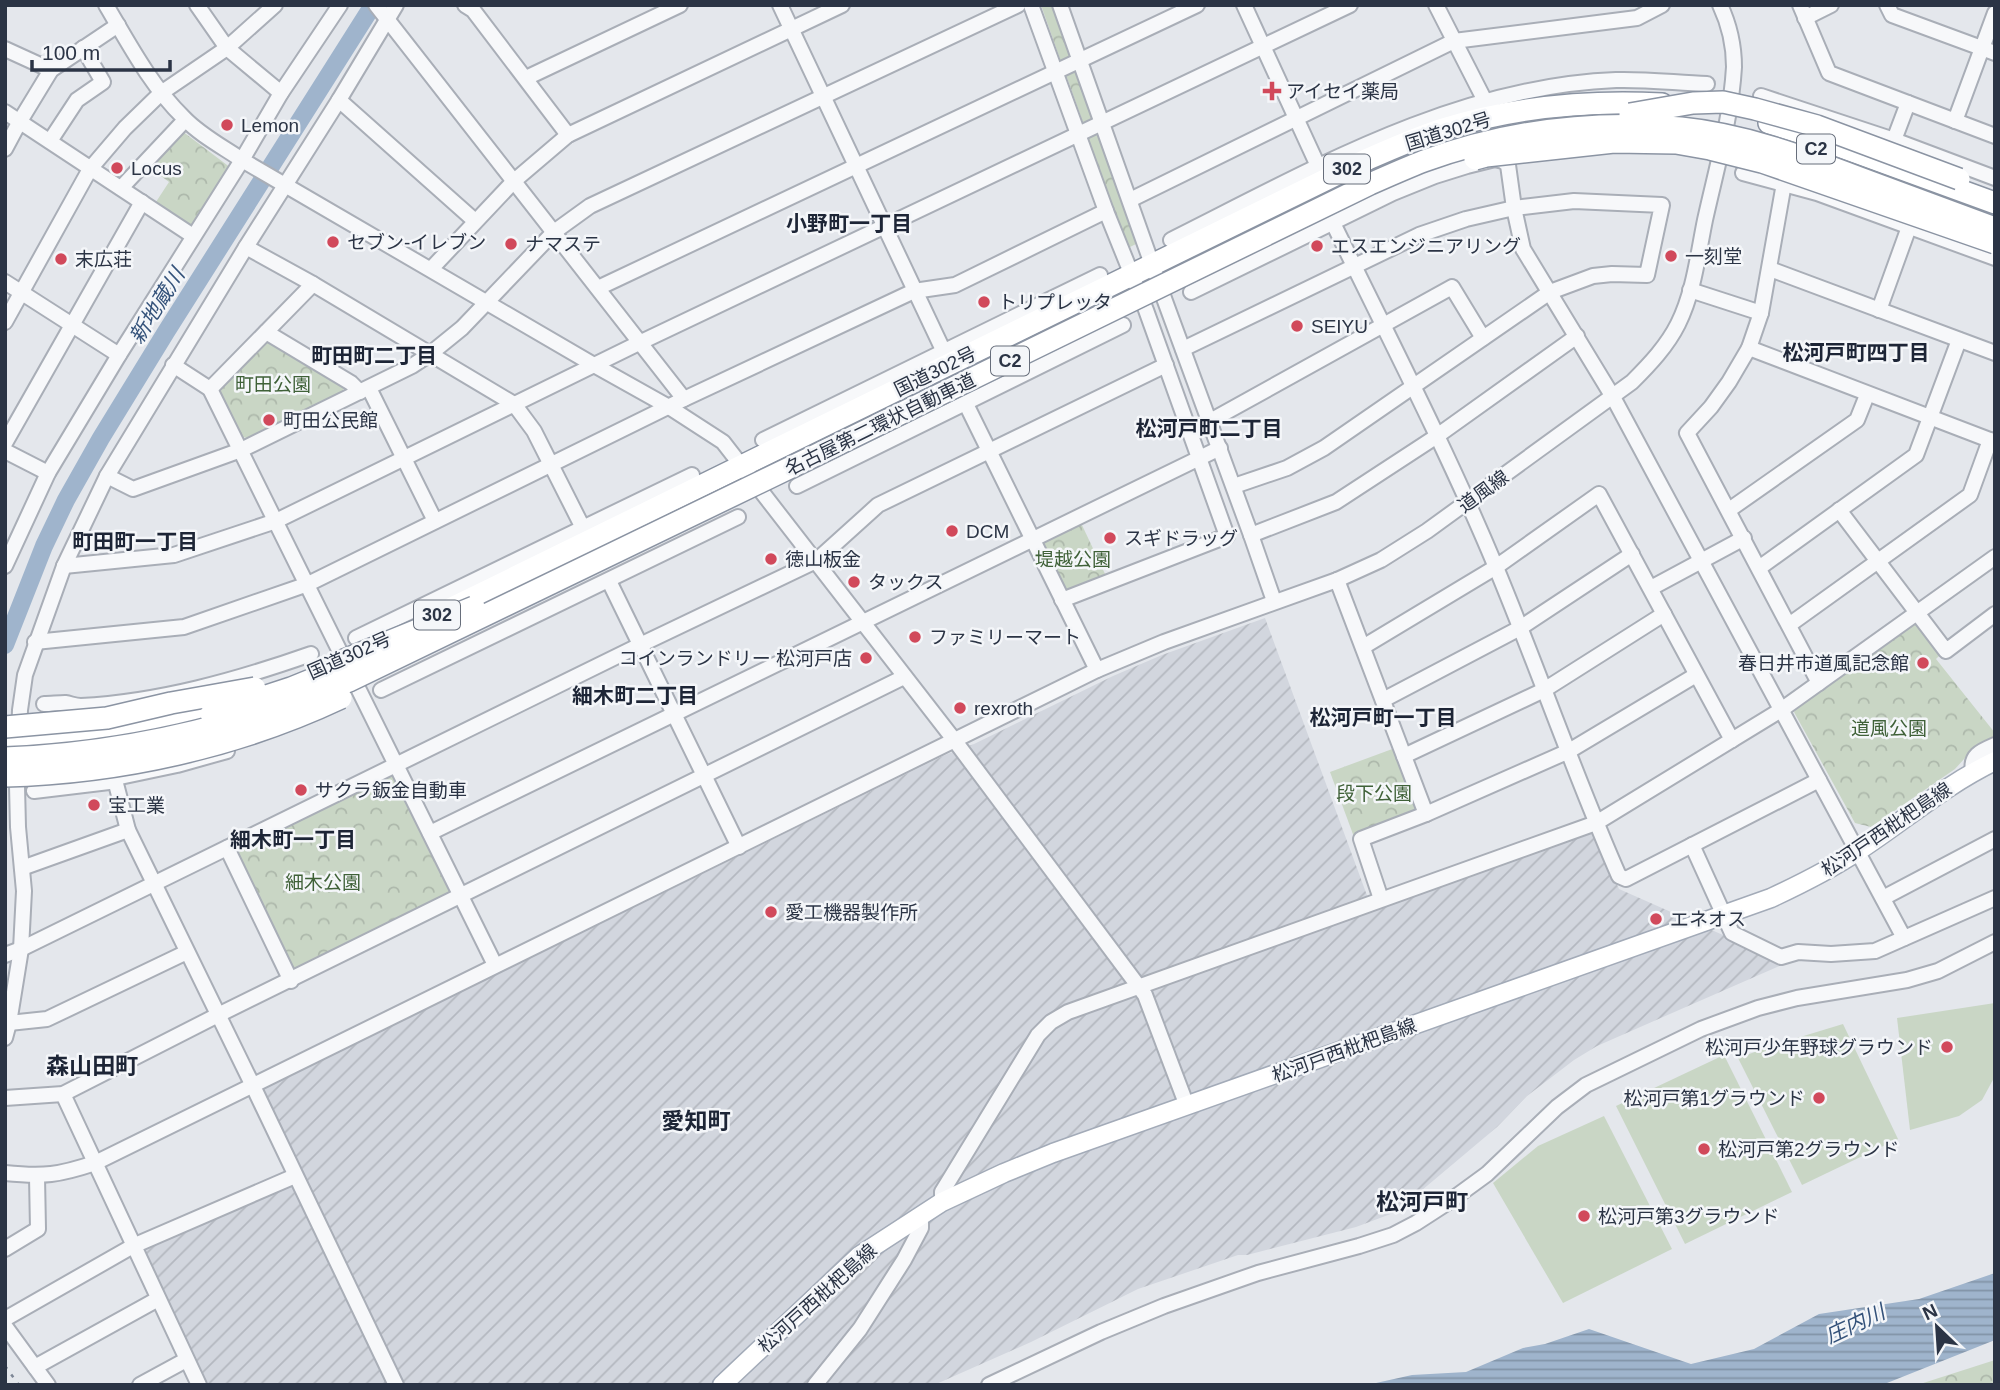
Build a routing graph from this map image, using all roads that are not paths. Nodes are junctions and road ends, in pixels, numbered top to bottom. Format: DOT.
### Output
graph roads {
  1 [pos="106,5"];
  2 [pos="275,5"];
  3 [pos="340,5"];
  4 [pos="396,5"];
  5 [pos="465,5"];
  6 [pos="680,5"];
  7 [pos="780,5"];
  8 [pos="842,5"];
  9 [pos="1018,5"];
  10 [pos="1031,5"];
  11 [pos="1060,5"];
  12 [pos="1197,5"];
  13 [pos="1244,5"];
  14 [pos="1662,5"];
  15 [pos="1720,5"];
  16 [pos="1831,5"];
  17 [pos="1887,5"];
  18 [pos="198,6"];
  19 [pos="1342,7"];
  20 [pos="1441,7"];
  21 [pos="1633,11"];
  22 [pos="1803,12"];
  23 [pos="382,13"];
  24 [pos="1995,13"];
  25 [pos="118,25"];
  26 [pos="791,29"];
  27 [pos="1454,41"];
  28 [pos="1263,47"];
  29 [pos="83,48"];
  30 [pos="227,48"];
  31 [pos="5,49"];
  32 [pos="1988,50"];
  33 [pos="1080,61"];
  34 [pos="51,69"];
  35 [pos="1056,72"];
  36 [pos="526,78"];
  37 [pos="1617,80"];
  38 [pos="1707,85"];
  39 [pos="161,93"];
  40 [pos="281,93"];
  41 [pos="824,95"];
  42 [pos="1761,96"];
  43 [pos="340,100"];
  44 [pos="1485,101"];
  45 [pos="1908,103"];
  46 [pos="1631,108"];
  47 [pos="1803,110"];
  48 [pos="5,112"];
  49 [pos="1728,113"];
  50 [pos="1296,118"];
  51 [pos="185,120"];
  52 [pos="20,121"];
  53 [pos="1955,121"];
  54 [pos="1102,122"];
  55 [pos="1788,128"];
  56 [pos="1079,133"];
  57 [pos="568,135"];
  58 [pos="1811,136"];
  59 [pos="1995,136"];
  60 [pos="1894,140"];
  61 [pos="50,141"];
  62 [pos="5,149"];
  63 [pos="243,160"];
  64 [pos="857,166"];
  65 [pos="1318,166"];
  66 [pos="90,169"];
  67 [pos="1743,173"];
  68 [pos="1995,178"];
  69 [pos="514,181"];
  70 [pos="285,184"];
  71 [pos="121,188"];
  72 [pos="1783,189"];
  73 [pos="1817,193"];
  74 [pos="1130,200"];
  75 [pos="142,202"];
  76 [pos="1995,202"];
  77 [pos="1514,208"];
  78 [pos="1107,211"];
  79 [pos="1995,215"];
  80 [pos="1243,219"];
  81 [pos="475,221"];
  82 [pos="1334,223"];
  83 [pos="885,227"];
  84 [pos="1909,227"];
  85 [pos="1995,228"];
  86 [pos="554,232"];
  87 [pos="193,236"];
  88 [pos="1171,240"];
  89 [pos="1292,243"];
  90 [pos="1995,243"];
  91 [pos="246,247"];
  92 [pos="1235,251"];
  93 [pos="1995,258"];
  94 [pos="1152,264"];
  95 [pos="1354,265"];
  96 [pos="431,269"];
  97 [pos="1770,269"];
  98 [pos="1100,275"];
  99 [pos="1131,275"];
  100 [pos="5,282"];
  101 [pos="313,284"];
  102 [pos="598,288"];
  103 [pos="1690,290"];
  104 [pos="914,291"];
  105 [pos="1191,292"];
  106 [pos="1550,292"];
  107 [pos="20,293"];
  108 [pos="1079,300"];
  109 [pos="487,302"];
  110 [pos="1879,310"];
  111 [pos="1761,313"];
  112 [pos="1031,317"];
  113 [pos="5,322"];
  114 [pos="1124,325"];
  115 [pos="1384,325"];
  116 [pos="71,326"];
  117 [pos="266,332"];
  118 [pos="1577,336"];
  119 [pos="1483,338"];
  120 [pos="1959,340"];
  121 [pos="639,343"];
  122 [pos="1749,348"];
  123 [pos="1183,349"];
  124 [pos="944,352"];
  125 [pos="1995,353"];
  126 [pos="430,354"];
  127 [pos="119,355"];
  128 [pos="1055,360"];
  129 [pos="173,365"];
  130 [pos="594,365"];
  131 [pos="1166,365"];
  132 [pos="1413,387"];
  133 [pos="210,389"];
  134 [pos="364,390"];
  135 [pos="1867,395"];
  136 [pos="1613,397"];
  137 [pos="684,399"];
  138 [pos="514,404"];
  139 [pos="966,404"];
  140 [pos="669,407"];
  141 [pos="1930,418"];
  142 [pos="805,420"];
  143 [pos="1210,421"];
  144 [pos="828,424"];
  145 [pos="1437,436"];
  146 [pos="762,440"];
  147 [pos="795,440"];
  148 [pos="1992,441"];
  149 [pos="5,443"];
  150 [pos="881,445"];
  151 [pos="1220,448"];
  152 [pos="241,450"];
  153 [pos="5,451"];
  154 [pos="989,452"];
  155 [pos="405,457"];
  156 [pos="1199,458"];
  157 [pos="552,465"];
  158 [pos="743,465"];
  159 [pos="48,473"];
  160 [pos="107,476"];
  161 [pos="695,481"];
  162 [pos="797,486"];
  163 [pos="1234,486"];
  164 [pos="1468,501"];
  165 [pos="641,508"];
  166 [pos="1729,510"];
  167 [pos="1839,510"];
  168 [pos="738,517"];
  169 [pos="275,520"];
  170 [pos="435,521"];
  171 [pos="583,528"];
  172 [pos="1251,534"];
  173 [pos="1032,538"];
  174 [pos="1744,538"];
  175 [pos="678,547"];
  176 [pos="1632,554"];
  177 [pos="1995,557"];
  178 [pos="816,561"];
  179 [pos="1701,561"];
  180 [pos="1877,561"];
  181 [pos="5,566"];
  182 [pos="64,566"];
  183 [pos="1496,567"];
  184 [pos="1759,568"];
  185 [pos="1337,580"];
  186 [pos="609,581"];
  187 [pos="308,584"];
  188 [pos="1651,588"];
  189 [pos="1062,600"];
  190 [pos="1274,601"];
  191 [pos="445,611"];
  192 [pos="477,613"];
  193 [pos="1916,613"];
  194 [pos="1664,614"];
  195 [pos="1995,614"];
  196 [pos="862,621"];
  197 [pos="406,622"];
  198 [pos="1789,625"];
  199 [pos="1520,628"];
  200 [pos="356,638"];
  201 [pos="482,641"];
  202 [pos="36,642"];
  203 [pos="640,645"];
  204 [pos="1363,647"];
  205 [pos="311,654"];
  206 [pos="344,659"];
  207 [pos="1097,670"];
  208 [pos="1696,675"];
  209 [pos="904,677"];
  210 [pos="235,679"];
  211 [pos="1819,683"];
  212 [pos="381,690"];
  213 [pos="1544,690"];
  214 [pos="261,691"];
  215 [pos="159,696"];
  216 [pos="1383,701"];
  217 [pos="44,704"];
  218 [pos="338,707"];
  219 [pos="1782,710"];
  220 [pos="674,713"];
  221 [pos="121,725"];
  222 [pos="9,736"];
  223 [pos="262,740"];
  224 [pos="1732,740"];
  225 [pos="955,741"];
  226 [pos="1995,745"];
  227 [pos="1569,751"];
  228 [pos="1404,755"];
  229 [pos="5,758"];
  230 [pos="1995,761"];
  231 [pos="396,764"];
  232 [pos="177,765"];
  233 [pos="1973,771"];
  234 [pos="704,775"];
  235 [pos="5,776"];
  236 [pos="115,780"];
  237 [pos="1819,780"];
  238 [pos="34,792"];
  239 [pos="1426,814"];
  240 [pos="1596,823"];
  241 [pos="128,830"];
  242 [pos="430,833"];
  243 [pos="1995,839"];
  244 [pos="1692,845"];
  245 [pos="739,847"];
  246 [pos="227,848"];
  247 [pos="1857,852"];
  248 [pos="22,868"];
  249 [pos="154,884"];
  250 [pos="461,896"];
  251 [pos="1883,898"];
  252 [pos="1995,898"];
  253 [pos="1381,899"];
  254 [pos="1723,914"];
  255 [pos="1904,938"];
  256 [pos="1995,942"];
  257 [pos="21,949"];
  258 [pos="187,952"];
  259 [pos="6,954"];
  260 [pos="495,965"];
  261 [pos="291,981"];
  262 [pos="1139,986"];
  263 [pos="218,1015"];
  264 [pos="9,1023"];
  265 [pos="5,1038"];
  266 [pos="253,1086"];
  267 [pos="63,1094"];
  268 [pos="5,1098"];
  269 [pos="1187,1106"];
  270 [pos="95,1163"];
  271 [pos="5,1173"];
  272 [pos="295,1176"];
  273 [pos="37,1177"];
  274 [pos="942,1202"];
  275 [pos="921,1215"];
  276 [pos="133,1246"];
  277 [pos="5,1249"];
  278 [pos="158,1299"];
  279 [pos="5,1319"];
  280 [pos="5,1326"];
  281 [pos="186,1360"];
  282 [pos="35,1367"];
  283 [pos="48,1385"];
  284 [pos="140,1385"];
  285 [pos="199,1385"];
  286 [pos="396,1385"];
  287 [pos="722,1385"];
  288 [pos="815,1385"];
  289 [pos="989,1385"];
  1 -- 25 [label="street"];
  2 -- 30 [label="street"];
  3 -- 40 [label="street"];
  4 -- 23 [label="street"];
  5 -- 36 [label="street"];
  6 -- 36 [label="street"];
  7 -- 26 [label="street"];
  8 -- 26 [label="street"];
  9 -- 41 [label="street"];
  10 -- 35 [label="street"];
  11 -- 33 [label="street"];
  12 -- 33 [label="street"];
  13 -- 28 [label="street"];
  14 -- 21 [label="street"];
  15 -- 49 [label="street, 道風線"];
  16 -- 22 [label="street"];
  17 -- 32 [label="street"];
  18 -- 30 [label="street"];
  19 -- 28 [label="street"];
  20 -- 27 [label="street"];
  21 -- 27 [label="street"];
  22 -- 45 [label="street"];
  23 -- 43 [label="street"];
  23 -- 69 [label="street"];
  24 -- 32 [label="street"];
  25 -- 29 [label="street"];
  25 -- 39 [label="street"];
  26 -- 41 [label="street"];
  26 -- 57 [label="street"];
  27 -- 44 [label="street"];
  27 -- 50 [label="street"];
  28 -- 50 [label="street"];
  28 -- 54 [label="street"];
  29 -- 34 [label="street"];
  29 -- 61 [label="street"];
  30 -- 39 [label="street"];
  30 -- 40 [label="street"];
  31 -- 34 [label="street"];
  32 -- 53 [label="street"];
  33 -- 35 [label="street"];
  33 -- 54 [label="street"];
  34 -- 52 [label="street"];
  35 -- 56 [label="street"];
  35 -- 64 [label="street"];
  36 -- 57 [label="street"];
  37 -- 38 [label="street"];
  37 -- 44 [label="street"];
  37 -- 46 [label="street"];
  39 -- 51 [label="street"];
  39 -- 66 [label="street"];
  40 -- 63 [label="street"];
  41 -- 64 [label="street"];
  41 -- 86 [label="street"];
  42 -- 47 [label="street"];
  43 -- 70 [label="street"];
  43 -- 81 [label="street"];
  44 -- 65 [label="street"];
  45 -- 53 [label="street"];
  45 -- 60 [label="street"];
  46 -- 49 [label="highway, 国道302号 / 302"];
  46 -- 76 [label="highway, bridge"];
  46 -- 79 [label="highway, 名古屋第二環状自動車道 / C2, bridge"];
  46 -- 80 [label="highway, 国道302号 / 302"];
  46 -- 192 [label="highway, 名古屋第二環状自動車道 / C2"];
  47 -- 55 [label="street"];
  47 -- 60 [label="street"];
  48 -- 52 [label="street"];
  49 -- 55 [label="highway, 国道302号 / 302"];
  49 -- 103 [label="street, 道風線"];
  50 -- 65 [label="street"];
  50 -- 74 [label="street"];
  51 -- 63 [label="street"];
  51 -- 71 [label="street"];
  52 -- 61 [label="street"];
  52 -- 62 [label="street"];
  53 -- 59 [label="street"];
  54 -- 56 [label="street"];
  54 -- 74 [label="street"];
  55 -- 58 [label="highway, 国道302号 / 302"];
  56 -- 78 [label="street"];
  56 -- 83 [label="street"];
  57 -- 69 [label="street"];
  58 -- 73 [label="street"];
  58 -- 76 [label="highway, 国道302号 / 302"];
  60 -- 68 [label="street"];
  61 -- 66 [label="street"];
  63 -- 70 [label="street"];
  63 -- 87 [label="street"];
  64 -- 83 [label="street"];
  64 -- 102 [label="street"];
  65 -- 88 [label="street"];
  66 -- 71 [label="street"];
  66 -- 107 [label="street"];
  67 -- 73 [label="street"];
  69 -- 81 [label="street"];
  69 -- 86 [label="street"];
  70 -- 91 [label="street"];
  70 -- 96 [label="street"];
  71 -- 75 [label="street"];
  72 -- 97 [label="street"];
  73 -- 84 [label="street"];
  74 -- 94 [label="street"];
  75 -- 87 [label="street"];
  75 -- 116 [label="street"];
  77 -- 82 [label="street"];
  77 -- 95 [label="street"];
  77 -- 106 [label="street"];
  77 -- 106 [label="street"];
  78 -- 99 [label="street"];
  78 -- 104 [label="street"];
  80 -- 89 [label="street"];
  80 -- 94 [label="highway, 国道302号 / 302"];
  81 -- 96 [label="street"];
  82 -- 89 [label="street"];
  82 -- 95 [label="street"];
  83 -- 104 [label="street"];
  83 -- 121 [label="street"];
  84 -- 93 [label="street"];
  84 -- 110 [label="street"];
  85 -- 92 [label="highway, 名古屋第二環状自動車道 / C2, bridge"];
  86 -- 102 [label="street"];
  86 -- 109 [label="street"];
  87 -- 127 [label="street"];
  89 -- 105 [label="street"];
  90 -- 92 [label="highway, bridge"];
  91 -- 101 [label="street"];
  91 -- 129 [label="street"];
  92 -- 192 [label="highway, 名古屋第二環状自動車道 / C2, bridge"];
  94 -- 99 [label="highway, 国道302号 / 302"];
  94 -- 123 [label="street"];
  95 -- 115 [label="street"];
  95 -- 123 [label="street"];
  96 -- 109 [label="street"];
  97 -- 110 [label="street"];
  97 -- 111 [label="street"];
  98 -- 112 [label="street"];
  99 -- 108 [label="highway, 国道302号 / 302"];
  99 -- 131 [label="street"];
  100 -- 107 [label="street"];
  101 -- 117 [label="street"];
  101 -- 126 [label="street"];
  102 -- 121 [label="street"];
  103 -- 111 [label="street"];
  103 -- 136 [label="street, 道風線"];
  104 -- 124 [label="street"];
  104 -- 137 [label="street"];
  106 -- 118 [label="street"];
  106 -- 119 [label="street"];
  107 -- 113 [label="street"];
  107 -- 116 [label="street"];
  108 -- 112 [label="highway, 国道302号 / 302"];
  108 -- 128 [label="street"];
  109 -- 126 [label="street"];
  109 -- 130 [label="street"];
  110 -- 120 [label="street"];
  111 -- 122 [label="street"];
  112 -- 124 [label="street"];
  112 -- 144 [label="highway, 国道302号 / 302"];
  114 -- 128 [label="street"];
  115 -- 119 [label="street"];
  115 -- 132 [label="street"];
  115 -- 143 [label="street"];
  116 -- 127 [label="street"];
  116 -- 149 [label="street"];
  117 -- 133 [label="street"];
  117 -- 134 [label="street"];
  118 -- 136 [label="street"];
  118 -- 145 [label="street"];
  119 -- 132 [label="street"];
  120 -- 125 [label="street"];
  120 -- 141 [label="street"];
  121 -- 130 [label="street"];
  121 -- 137 [label="street"];
  122 -- 135 [label="street"];
  122 -- 166 [label="street"];
  123 -- 143 [label="street"];
  124 -- 142 [label="street"];
  126 -- 134 [label="street"];
  126 -- 138 [label="street"];
  127 -- 159 [label="street"];
  128 -- 139 [label="street"];
  129 -- 133 [label="street"];
  129 -- 160 [label="street"];
  130 -- 138 [label="street"];
  130 -- 140 [label="street"];
  131 -- 154 [label="street"];
  131 -- 156 [label="street"];
  132 -- 145 [label="street"];
  132 -- 163 [label="street"];
  133 -- 152 [label="street"];
  134 -- 152 [label="street"];
  134 -- 155 [label="street"];
  135 -- 141 [label="street"];
  135 -- 166 [label="street"];
  136 -- 164 [label="street, 道風線"];
  136 -- 179 [label="street"];
  137 -- 140 [label="street"];
  138 -- 155 [label="street"];
  138 -- 157 [label="street"];
  139 -- 150 [label="street"];
  139 -- 154 [label="street"];
  140 -- 157 [label="street"];
  140 -- 158 [label="street"];
  141 -- 148 [label="street"];
  141 -- 167 [label="street"];
  142 -- 146 [label="street"];
  142 -- 147 [label="street"];
  143 -- 151 [label="street"];
  144 -- 147 [label="highway, 国道302号 / 302"];
  144 -- 150 [label="street"];
  145 -- 164 [label="street"];
  145 -- 172 [label="street"];
  147 -- 158 [label="highway, 国道302号 / 302"];
  148 -- 180 [label="street"];
  150 -- 162 [label="street"];
  151 -- 156 [label="street"];
  151 -- 163 [label="street"];
  152 -- 160 [label="street"];
  152 -- 169 [label="street"];
  153 -- 159 [label="street"];
  154 -- 173 [label="street"];
  154 -- 178 [label="street"];
  155 -- 169 [label="street"];
  155 -- 170 [label="street"];
  156 -- 173 [label="street"];
  156 -- 189 [label="street"];
  157 -- 170 [label="street"];
  157 -- 171 [label="street"];
  158 -- 161 [label="highway, 国道302号 / 302"];
  158 -- 178 [label="street"];
  159 -- 181 [label="street"];
  160 -- 182 [label="street"];
  161 -- 165 [label="highway, 国道302号 / 302"];
  161 -- 175 [label="street"];
  163 -- 172 [label="street"];
  164 -- 183 [label="street"];
  164 -- 185 [label="street, 道風線"];
  165 -- 171 [label="street"];
  165 -- 191 [label="highway, 国道302号 / 302"];
  166 -- 174 [label="street"];
  167 -- 180 [label="street"];
  167 -- 184 [label="street"];
  168 -- 175 [label="street"];
  169 -- 182 [label="street"];
  169 -- 187 [label="street"];
  170 -- 187 [label="street"];
  171 -- 197 [label="street"];
  172 -- 190 [label="street"];
  173 -- 189 [label="street"];
  173 -- 196 [label="street"];
  174 -- 179 [label="street"];
  174 -- 184 [label="street"];
  175 -- 186 [label="street"];
  176 -- 183 [label="street"];
  176 -- 188 [label="street"];
  176 -- 199 [label="street"];
  177 -- 193 [label="street"];
  178 -- 196 [label="street"];
  178 -- 203 [label="street"];
  179 -- 188 [label="street"];
  179 -- 219 [label="street"];
  180 -- 193 [label="street"];
  180 -- 198 [label="street"];
  182 -- 202 [label="street"];
  183 -- 199 [label="street"];
  183 -- 204 [label="street"];
  184 -- 198 [label="street"];
  185 -- 190 [label="street, 道風線"];
  185 -- 204 [label="street"];
  186 -- 201 [label="street"];
  186 -- 203 [label="street"];
  187 -- 202 [label="street"];
  187 -- 206 [label="street"];
  188 -- 194 [label="street"];
  189 -- 207 [label="street"];
  190 -- 207 [label="street, 道風線"];
  191 -- 197 [label="highway, 国道302号 / 302"];
  191 -- 201 [label="street"];
  192 -- 222 [label="highway, bridge"];
  192 -- 229 [label="highway, 名古屋第二環状自動車道 / C2, bridge"];
  192 -- 235 [label="highway, bridge"];
  193 -- 195 [label="street"];
  193 -- 211 [label="street"];
  194 -- 208 [label="street"];
  194 -- 213 [label="street"];
  196 -- 209 [label="street"];
  196 -- 220 [label="street"];
  197 -- 200 [label="street"];
  197 -- 206 [label="highway, 国道302号 / 302"];
  198 -- 211 [label="street"];
  199 -- 213 [label="street"];
  199 -- 216 [label="street"];
  201 -- 212 [label="street"];
  202 -- 222 [label="street"];
  203 -- 220 [label="street"];
  203 -- 231 [label="street"];
  204 -- 216 [label="street"];
  205 -- 210 [label="street"];
  206 -- 214 [label="highway, 国道302号 / 302"];
  206 -- 231 [label="street"];
  207 -- 225 [label="street, 道風線"];
  208 -- 224 [label="street"];
  208 -- 227 [label="street"];
  209 -- 225 [label="street"];
  209 -- 234 [label="street"];
  210 -- 214 [label="street"];
  210 -- 215 [label="street"];
  211 -- 219 [label="street"];
  213 -- 227 [label="street"];
  213 -- 228 [label="street"];
  214 -- 221 [label="highway, 国道302号 / 302"];
  214 -- 223 [label="street"];
  215 -- 217 [label="street"];
  215 -- 221 [label="street"];
  216 -- 228 [label="street"];
  218 -- 223 [label="street"];
  219 -- 224 [label="street"];
  219 -- 237 [label="street"];
  220 -- 234 [label="street"];
  220 -- 242 [label="street"];
  221 -- 222 [label="highway, 国道302号 / 302"];
  221 -- 232 [label="street"];
  222 -- 248 [label="street"];
  223 -- 232 [label="street"];
  224 -- 240 [label="street"];
  225 -- 245 [label="street, 道風線"];
  225 -- 262 [label="street"];
  226 -- 233 [label="street"];
  227 -- 239 [label="street"];
  227 -- 240 [label="street"];
  228 -- 239 [label="street"];
  230 -- 233 [label="main road, 松河戸西枇杷島線"];
  231 -- 242 [label="street"];
  231 -- 246 [label="street"];
  232 -- 236 [label="street"];
  233 -- 247 [label="main road, 松河戸西枇杷島線"];
  234 -- 245 [label="street"];
  234 -- 250 [label="street"];
  236 -- 238 [label="street"];
  236 -- 241 [label="street"];
  237 -- 244 [label="street"];
  237 -- 247 [label="street"];
  239 -- 253 [label="street"];
  240 -- 244 [label="street"];
  240 -- 253 [label="street"];
  241 -- 248 [label="street"];
  241 -- 249 [label="street"];
  242 -- 250 [label="street"];
  243 -- 251 [label="street"];
  244 -- 254 [label="street"];
  245 -- 260 [label="street, 道風線"];
  246 -- 249 [label="street"];
  246 -- 261 [label="street"];
  247 -- 251 [label="street"];
  247 -- 254 [label="main road, 松河戸西枇杷島線"];
  248 -- 257 [label="street"];
  249 -- 257 [label="street"];
  249 -- 258 [label="street"];
  250 -- 260 [label="street"];
  250 -- 261 [label="street"];
  251 -- 255 [label="street"];
  252 -- 255 [label="street"];
  253 -- 262 [label="street"];
  254 -- 255 [label="street"];
  254 -- 269 [label="main road, 松河戸西枇杷島線"];
  256 -- 289 [label="street"];
  257 -- 259 [label="street"];
  257 -- 264 [label="street"];
  258 -- 263 [label="street"];
  258 -- 264 [label="street"];
  260 -- 266 [label="street, 道風線"];
  261 -- 263 [label="street"];
  262 -- 269 [label="street"];
  262 -- 274 [label="street"];
  263 -- 266 [label="street"];
  263 -- 267 [label="street"];
  264 -- 265 [label="street"];
  266 -- 270 [label="street, 道風線"];
  266 -- 272 [label="street"];
  267 -- 268 [label="street"];
  267 -- 270 [label="street"];
  269 -- 274 [label="main road, 松河戸西枇杷島線"];
  270 -- 273 [label="street, 道風線"];
  270 -- 276 [label="street"];
  271 -- 273 [label="street, 道風線"];
  272 -- 276 [label="street"];
  272 -- 286 [label="street"];
  273 -- 277 [label="street"];
  274 -- 275 [label="main road, 松河戸西枇杷島線"];
  275 -- 287 [label="main road, 松河戸西枇杷島線"];
  275 -- 288 [label="street"];
  276 -- 278 [label="street"];
  276 -- 279 [label="street"];
  278 -- 281 [label="street"];
  278 -- 282 [label="street"];
  280 -- 282 [label="street"];
  281 -- 284 [label="street"];
  281 -- 285 [label="street"];
  282 -- 283 [label="street"];
}
